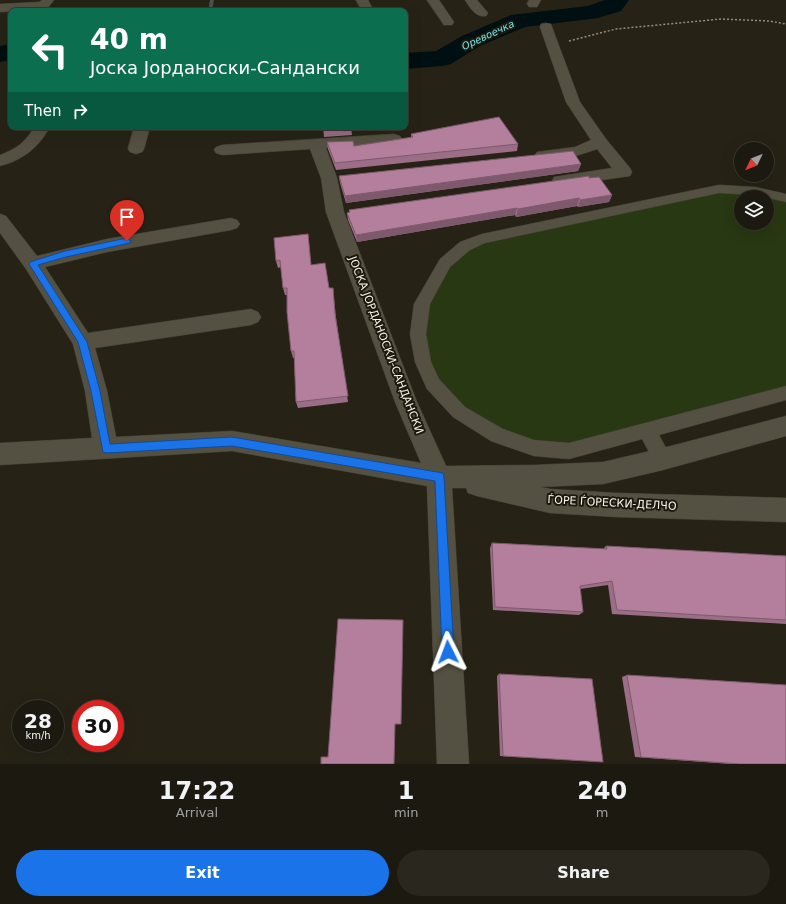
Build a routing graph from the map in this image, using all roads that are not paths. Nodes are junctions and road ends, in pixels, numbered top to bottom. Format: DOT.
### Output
graph roads {
  1 [pos="48,0"];
  2 [pos="433,0"];
  3 [pos="472,0"];
  4 [pos="0,8"];
  5 [pos="482,13"];
  6 [pos="448,22"];
  7 [pos="546,27"];
  8 [pos="40,130"];
  9 [pos="141,130"];
  10 [pos="394,138"];
  11 [pos="600,142"];
  12 [pos="316,144"];
  13 [pos="136,149"];
  14 [pos="222,150"];
  15 [pos="532,156"];
  16 [pos="0,161"];
  17 [pos="547,183"];
  18 [pos="786,198"];
  19 [pos="0,220"];
  20 [pos="232,224"];
  21 [pos="33,264"];
  22 [pos="251,317"];
  23 [pos="82,342"];
  24 [pos="786,393"];
  25 [pos="786,426"];
  26 [pos="646,430"];
  27 [pos="106,449"];
  28 [pos="0,454"];
  29 [pos="663,460"];
  30 [pos="439,477"];
  31 [pos="786,510"];
  32 [pos="453,764"];
  1 -- 4 [label="street"];
  2 -- 6 [label="street"];
  3 -- 5 [label="street"];
  7 -- 11 [label="street"];
  8 -- 16 [label="street"];
  9 -- 13 [label="street"];
  10 -- 12 [label="street"];
  11 -- 15 [label="street"];
  11 -- 17 [label="street"];
  12 -- 14 [label="street"];
  12 -- 30 [label="street, ЈОСКА ЈОРДАНОСКИ-САНДАНСКИ"];
  18 -- 26 [label="street"];
  19 -- 21 [label="street"];
  20 -- 21 [label="street"];
  21 -- 23 [label="street"];
  22 -- 23 [label="street"];
  23 -- 27 [label="street"];
  24 -- 26 [label="street"];
  25 -- 29 [label="street"];
  26 -- 29 [label="street"];
  27 -- 28 [label="street"];
  27 -- 30 [label="street"];
  29 -- 30 [label="street"];
  30 -- 31 [label="street, ЃОРЕ ЃОРЕСКИ-ДЕЛЧО"];
  30 -- 32 [label="street"];
}
